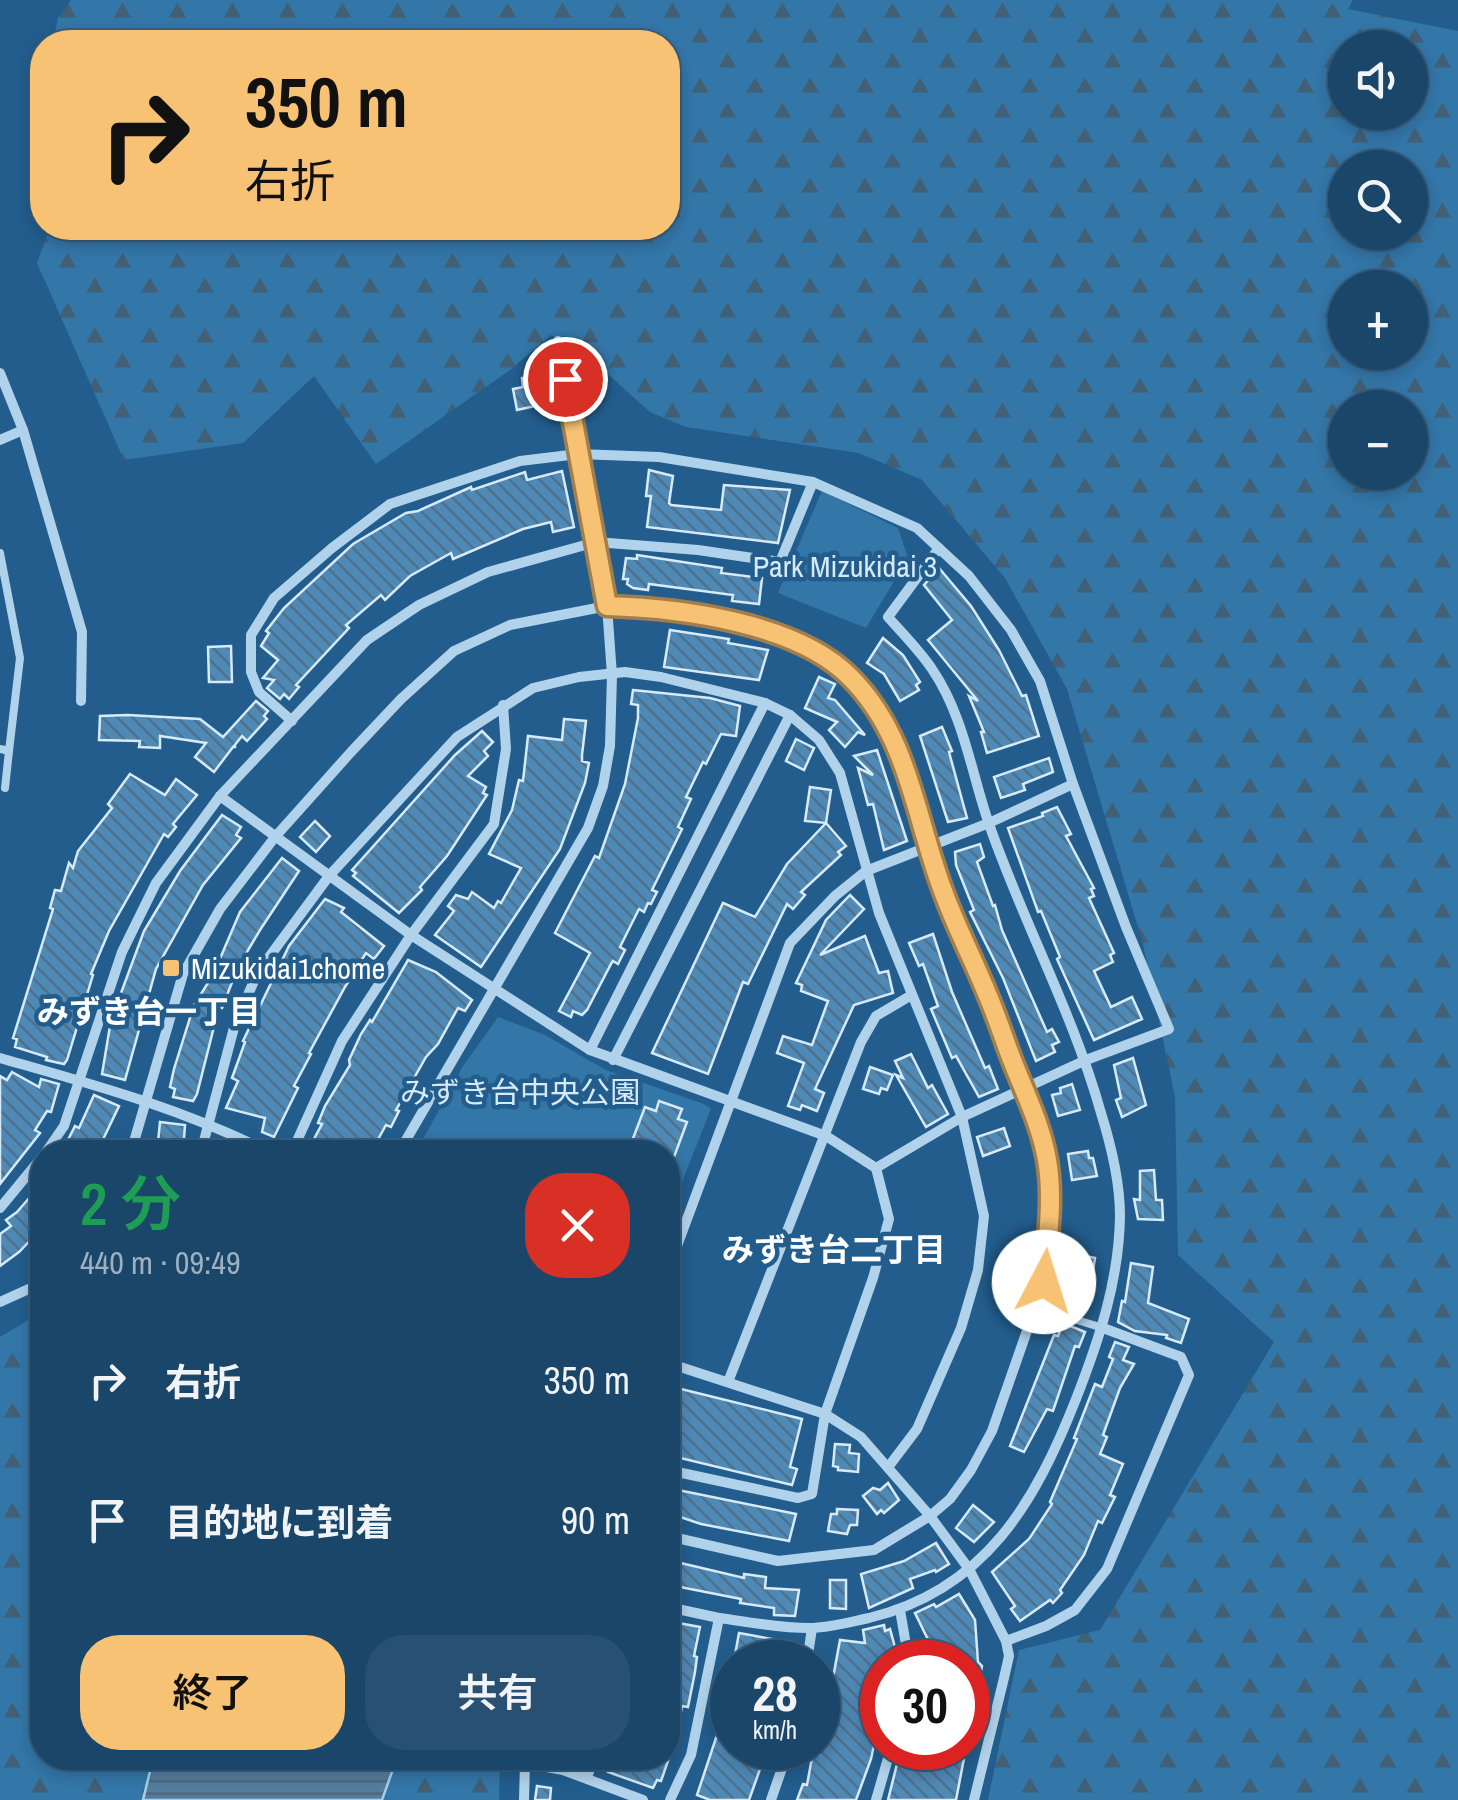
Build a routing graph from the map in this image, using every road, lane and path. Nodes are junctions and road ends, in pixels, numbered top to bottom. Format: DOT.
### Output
graph roads {
  1 [pos="558,341"];
  2 [pos="0,373"];
  3 [pos="23,430"];
  4 [pos="0,440"];
  5 [pos="578,454"];
  6 [pos="813,482"];
  7 [pos="596,542"];
  8 [pos="939,548"];
  9 [pos="0,553"];
  10 [pos="0,606"];
  11 [pos="607,606"];
  12 [pos="11,608"];
  13 [pos="612,675"];
  14 [pos="81,702"];
  15 [pos="765,703"];
  16 [pos="503,705"];
  17 [pos="790,715"];
  18 [pos="292,721"];
  19 [pos="4,750"];
  20 [pos="1073,784"];
  21 [pos="6,788"];
  22 [pos="220,796"];
  23 [pos="988,823"];
  24 [pos="275,837"];
  25 [pos="929,846"];
  26 [pos="866,872"];
  27 [pos="329,876"];
  28 [pos="410,935"];
  29 [pos="495,992"];
  30 [pos="910,996"];
  31 [pos="590,1050"];
  32 [pos="0,1058"];
  33 [pos="613,1060"];
  34 [pos="1086,1060"];
  35 [pos="82,1079"];
  36 [pos="1024,1089"];
  37 [pos="144,1098"];
  38 [pos="731,1101"];
  39 [pos="962,1117"];
  40 [pos="208,1122"];
  41 [pos="826,1136"];
  42 [pos="54,1140"];
  43 [pos="134,1140"];
  44 [pos="204,1140"];
  45 [pos="245,1140"];
  46 [pos="297,1140"];
  47 [pos="405,1140"];
  48 [pos="876,1168"];
  49 [pos="30,1172"];
  50 [pos="0,1208"];
  51 [pos="680,1238"];
  52 [pos="30,1288"];
  53 [pos="0,1302"];
  54 [pos="1051,1312"];
  55 [pos="1103,1328"];
  56 [pos="680,1367"];
  57 [pos="728,1382"];
  58 [pos="825,1414"];
  59 [pos="889,1466"];
  60 [pos="680,1473"];
  61 [pos="930,1516"];
  62 [pos="680,1539"];
  63 [pos="969,1569"];
  64 [pos="680,1610"];
  65 [pos="900,1610"];
  66 [pos="719,1618"];
  67 [pos="812,1628"];
  68 [pos="811,1640"];
  69 [pos="905,1640"];
  70 [pos="1006,1640"];
  71 [pos="525,1770"];
  72 [pos="559,1770"];
  73 [pos="589,1770"];
  74 [pos="781,1770"];
  75 [pos="885,1770"];
  76 [pos="586,1778"];
  77 [pos="524,1800"];
  78 [pos="643,1800"];
  79 [pos="670,1800"];
  80 [pos="771,1800"];
  81 [pos="876,1800"];
  82 [pos="974,1800"];
  1 -- 5 [label="street"];
  2 -- 3 [label="street"];
  3 -- 4 [label="street"];
  3 -- 14 [label="street"];
  5 -- 6 [label="street"];
  5 -- 7 [label="street"];
  5 -- 18 [label="street"];
  6 -- 7 [label="street"];
  6 -- 8 [label="street"];
  7 -- 11 [label="street"];
  7 -- 18 [label="street"];
  8 -- 20 [label="street"];
  8 -- 23 [label="street"];
  9 -- 12 [label="lane"];
  10 -- 12 [label="lane"];
  11 -- 13 [label="street"];
  11 -- 24 [label="street"];
  11 -- 25 [label="street"];
  12 -- 19 [label="lane"];
  13 -- 15 [label="street"];
  13 -- 16 [label="street"];
  13 -- 29 [label="street"];
  15 -- 17 [label="street"];
  15 -- 31 [label="street"];
  16 -- 27 [label="street"];
  16 -- 28 [label="street"];
  17 -- 26 [label="street"];
  17 -- 33 [label="street"];
  18 -- 22 [label="street"];
  19 -- 21 [label="lane"];
  20 -- 23 [label="street"];
  20 -- 34 [label="street"];
  22 -- 24 [label="street"];
  22 -- 35 [label="street"];
  23 -- 25 [label="street"];
  23 -- 34 [label="street"];
  24 -- 27 [label="street"];
  24 -- 37 [label="street"];
  25 -- 26 [label="street"];
  25 -- 36 [label="street"];
  26 -- 30 [label="street"];
  26 -- 38 [label="street"];
  27 -- 28 [label="street"];
  27 -- 40 [label="street"];
  28 -- 29 [label="street"];
  28 -- 46 [label="street"];
  29 -- 31 [label="street"];
  29 -- 47 [label="street"];
  30 -- 39 [label="street"];
  30 -- 41 [label="street"];
  31 -- 33 [label="street"];
  32 -- 35 [label="street"];
  33 -- 38 [label="street"];
  34 -- 36 [label="street"];
  34 -- 55 [label="street"];
  35 -- 37 [label="street"];
  35 -- 42 [label="street"];
  36 -- 39 [label="street"];
  36 -- 61 [label="street"];
  37 -- 40 [label="street"];
  37 -- 43 [label="street"];
  38 -- 41 [label="street"];
  38 -- 51 [label="street"];
  39 -- 48 [label="street"];
  39 -- 59 [label="street"];
  40 -- 44 [label="street"];
  40 -- 45 [label="street"];
  41 -- 48 [label="street"];
  41 -- 57 [label="street"];
  48 -- 58 [label="street"];
  49 -- 50 [label="street"];
  52 -- 53 [label="street"];
  54 -- 55 [label="lane"];
  55 -- 63 [label="street"];
  55 -- 70 [label="street"];
  56 -- 57 [label="street"];
  57 -- 58 [label="street"];
  58 -- 59 [label="street"];
  58 -- 60 [label="street"];
  59 -- 61 [label="street"];
  61 -- 62 [label="street"];
  61 -- 63 [label="street"];
  63 -- 65 [label="street"];
  63 -- 70 [label="street"];
  64 -- 66 [label="street"];
  65 -- 67 [label="street"];
  65 -- 69 [label="street"];
  66 -- 67 [label="street"];
  66 -- 79 [label="street"];
  67 -- 68 [label="street"];
  70 -- 82 [label="street"];
  71 -- 77 [label="street"];
  72 -- 76 [label="street"];
  73 -- 76 [label="street"];
  74 -- 80 [label="street"];
  75 -- 81 [label="street"];
  76 -- 78 [label="street"];
}
